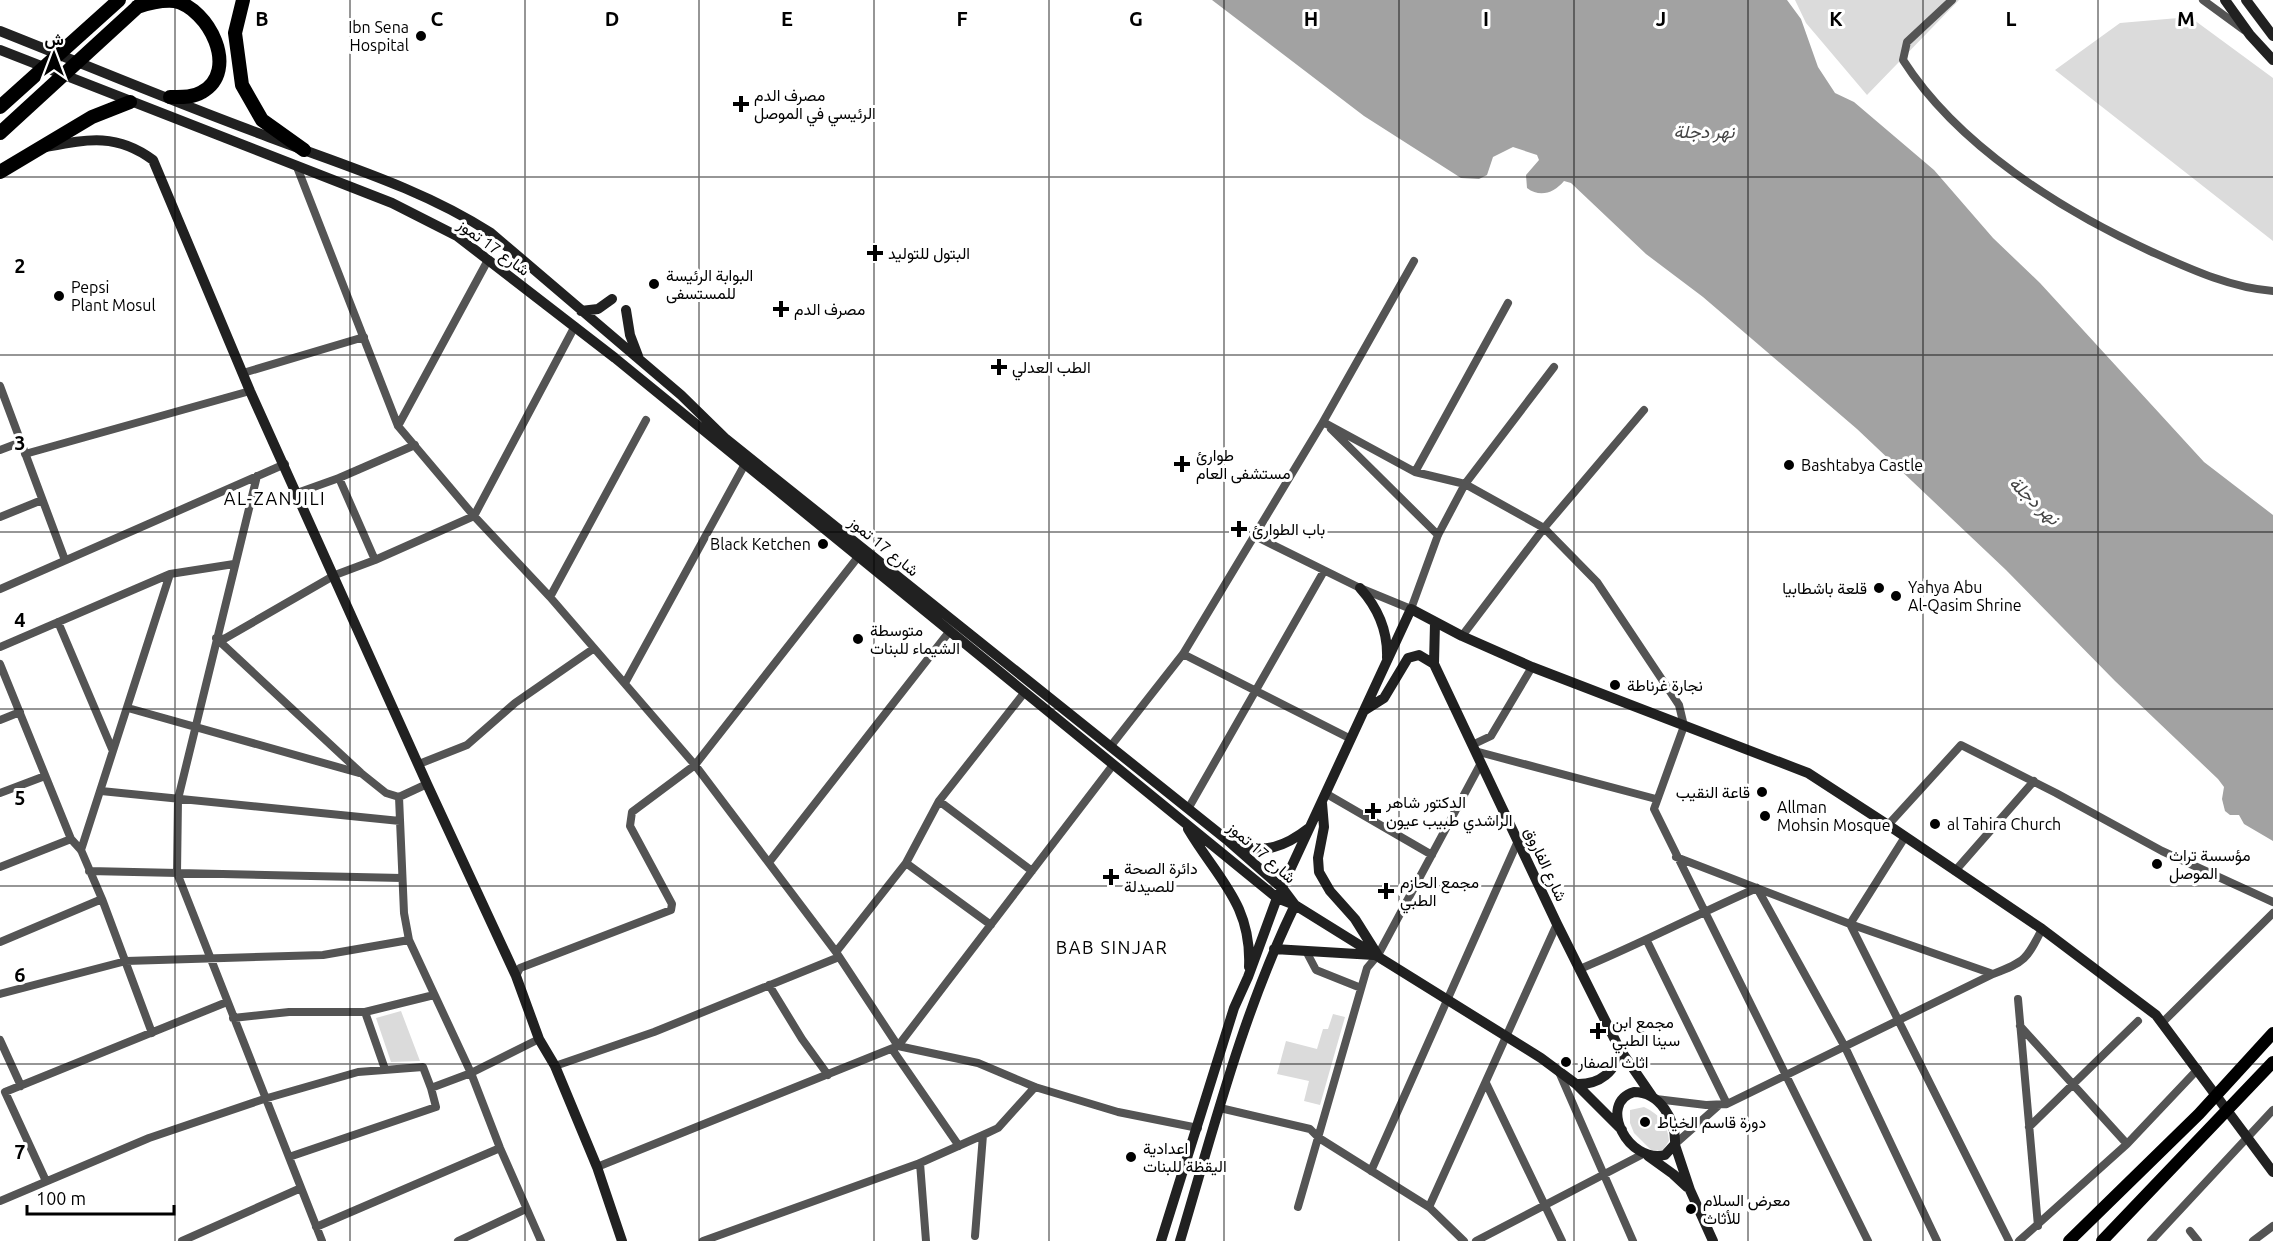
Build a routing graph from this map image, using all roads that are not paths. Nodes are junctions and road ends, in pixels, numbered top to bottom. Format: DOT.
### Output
graph roads {
  1 [pos="243,0"];
  2 [pos="1952,0"];
  3 [pos="2203,0"];
  4 [pos="2226,0"];
  5 [pos="2246,0"];
  6 [pos="141,3"];
  7 [pos="114,4"];
  8 [pos="0,31"];
  9 [pos="2250,35"];
  10 [pos="2273,36"];
  11 [pos="0,50"];
  12 [pos="2273,60"];
  13 [pos="170,97"];
  14 [pos="130,102"];
  15 [pos="0,107"];
  16 [pos="0,132"];
  17 [pos="39,148"];
  18 [pos="304,150"];
  19 [pos="297,166"];
  20 [pos="0,172"];
  21 [pos="399,186"];
  22 [pos="392,203"];
  23 [pos="488,260"];
  24 [pos="1414,261"];
  25 [pos="2273,291"];
  26 [pos="612,299"];
  27 [pos="1508,303"];
  28 [pos="626,310"];
  29 [pos="581,311"];
  30 [pos="575,326"];
  31 [pos="364,336"];
  32 [pos="639,359"];
  33 [pos="1554,367"];
  34 [pos="243,373"];
  35 [pos="0,386"];
  36 [pos="250,392"];
  37 [pos="1644,410"];
  38 [pos="646,420"];
  39 [pos="1323,422"];
  40 [pos="398,426"];
  41 [pos="21,442"];
  42 [pos="415,445"];
  43 [pos="0,450"];
  44 [pos="25,454"];
  45 [pos="285,464"];
  46 [pos="745,464"];
  47 [pos="1415,472"];
  48 [pos="257,476"];
  49 [pos="339,478"];
  50 [pos="1465,484"];
  51 [pos="297,493"];
  52 [pos="42,500"];
  53 [pos="474,516"];
  54 [pos="0,517"];
  55 [pos="1544,528"];
  56 [pos="1438,535"];
  57 [pos="1255,536"];
  58 [pos="858,557"];
  59 [pos="65,560"];
  60 [pos="375,560"];
  61 [pos="234,564"];
  62 [pos="1324,571"];
  63 [pos="170,574"];
  64 [pos="335,574"];
  65 [pos="1360,588"];
  66 [pos="0,589"];
  67 [pos="550,597"];
  68 [pos="1411,609"];
  69 [pos="58,622"];
  70 [pos="1434,623"];
  71 [pos="949,632"];
  72 [pos="1462,636"];
  73 [pos="216,638"];
  74 [pos="0,647"];
  75 [pos="593,649"];
  76 [pos="1183,654"];
  77 [pos="1387,661"];
  78 [pos="0,664"];
  79 [pos="1434,664"];
  80 [pos="1532,668"];
  81 [pos="625,683"];
  82 [pos="1254,690"];
  83 [pos="1024,693"];
  84 [pos="128,708"];
  85 [pos="1365,710"];
  86 [pos="20,712"];
  87 [pos="0,720"];
  88 [pos="195,726"];
  89 [pos="1684,726"];
  90 [pos="1351,739"];
  91 [pos="1110,747"];
  92 [pos="1474,748"];
  93 [pos="112,749"];
  94 [pos="1481,763"];
  95 [pos="419,764"];
  96 [pos="695,765"];
  97 [pos="1113,765"];
  98 [pos="361,774"];
  99 [pos="45,776"];
  100 [pos="2034,782"];
  101 [pos="427,784"];
  102 [pos="101,791"];
  103 [pos="0,793"];
  104 [pos="1324,796"];
  105 [pos="399,797"];
  106 [pos="178,799"];
  107 [pos="1656,799"];
  108 [pos="939,801"];
  109 [pos="1188,809"];
  110 [pos="400,821"];
  111 [pos="1183,821"];
  112 [pos="1888,825"];
  113 [pos="1309,828"];
  114 [pos="1905,837"];
  115 [pos="71,839"];
  116 [pos="1226,839"];
  117 [pos="1518,841"];
  118 [pos="81,850"];
  119 [pos="1432,855"];
  120 [pos="1676,857"];
  121 [pos="770,861"];
  122 [pos="906,863"];
  123 [pos="0,867"];
  124 [pos="1032,871"];
  125 [pos="1955,871"];
  126 [pos="89,872"];
  127 [pos="177,873"];
  128 [pos="402,878"];
  129 [pos="1757,888"];
  130 [pos="1280,894"];
  131 [pos="102,899"];
  132 [pos="2273,902"];
  133 [pos="1295,905"];
  134 [pos="1703,911"];
  135 [pos="2273,913"];
  136 [pos="1557,924"];
  137 [pos="1850,924"];
  138 [pos="991,925"];
  139 [pos="2042,929"];
  140 [pos="409,940"];
  141 [pos="1647,941"];
  142 [pos="0,942"];
  143 [pos="1274,949"];
  144 [pos="1306,951"];
  145 [pos="837,955"];
  146 [pos="1378,955"];
  147 [pos="211,959"];
  148 [pos="126,962"];
  149 [pos="1580,969"];
  150 [pos="1993,974"];
  151 [pos="516,976"];
  152 [pos="1248,977"];
  153 [pos="770,986"];
  154 [pos="1361,988"];
  155 [pos="0,994"];
  156 [pos="434,995"];
  157 [pos="1448,998"];
  158 [pos="2018,999"];
  159 [pos="227,1002"];
  160 [pos="365,1012"];
  161 [pos="233,1018"];
  162 [pos="1898,1020"];
  163 [pos="2138,1021"];
  164 [pos="2163,1022"];
  165 [pos="2020,1026"];
  166 [pos="152,1033"];
  167 [pos="2273,1033"];
  168 [pos="1505,1034"];
  169 [pos="539,1039"];
  170 [pos="0,1040"];
  171 [pos="1845,1047"];
  172 [pos="895,1048"];
  173 [pos="1619,1048"];
  174 [pos="2273,1062"];
  175 [pos="555,1066"];
  176 [pos="385,1069"];
  177 [pos="2198,1069"];
  178 [pos="1559,1071"];
  179 [pos="471,1072"];
  180 [pos="828,1075"];
  181 [pos="1786,1076"];
  182 [pos="2073,1082"];
  183 [pos="1486,1083"];
  184 [pos="1576,1084"];
  185 [pos="21,1086"];
  186 [pos="1035,1087"];
  187 [pos="431,1088"];
  188 [pos="1654,1097"];
  189 [pos="264,1099"];
  190 [pos="1727,1104"];
  191 [pos="1718,1106"];
  192 [pos="1220,1108"];
  193 [pos="2273,1110"];
  194 [pos="2029,1126"];
  195 [pos="1198,1128"];
  196 [pos="1622,1130"];
  197 [pos="983,1135"];
  198 [pos="2248,1136"];
  199 [pos="1319,1138"];
  200 [pos="1675,1144"];
  201 [pos="2127,1144"];
  202 [pos="958,1146"];
  203 [pos="500,1148"];
  204 [pos="1644,1154"];
  205 [pos="289,1157"];
  206 [pos="920,1163"];
  207 [pos="597,1167"];
  208 [pos="1371,1171"];
  209 [pos="2273,1172"];
  210 [pos="1604,1174"];
  211 [pos="46,1181"];
  212 [pos="301,1188"];
  213 [pos="1689,1190"];
  214 [pos="0,1201"];
  215 [pos="1546,1204"];
  216 [pos="1298,1207"];
  217 [pos="1429,1207"];
  218 [pos="526,1209"];
  219 [pos="2087,1222"];
  220 [pos="2038,1226"];
  221 [pos="2273,1226"];
  222 [pos="316,1227"];
  223 [pos="2190,1231"];
  224 [pos="975,1236"];
  225 [pos="198,1238"];
  226 [pos="182,1241"];
  227 [pos="322,1241"];
  228 [pos="458,1241"];
  229 [pos="541,1241"];
  230 [pos="622,1241"];
  231 [pos="703,1241"];
  232 [pos="926,1241"];
  233 [pos="1161,1241"];
  234 [pos="1180,1241"];
  235 [pos="1464,1241"];
  236 [pos="1476,1241"];
  237 [pos="1562,1241"];
  238 [pos="1634,1241"];
  239 [pos="1713,1241"];
  240 [pos="1868,1241"];
  241 [pos="1937,1241"];
  242 [pos="2009,1241"];
  243 [pos="2019,1241"];
  244 [pos="2062,1241"];
  245 [pos="2069,1241"];
  246 [pos="2102,1241"];
  247 [pos="2151,1241"];
  248 [pos="2198,1241"];
  249 [pos="2253,1241"];
  1 -- 18 [label="highway"];
  2 -- 25 [label="street"];
  3 -- 9 [label="street"];
  4 -- 9 [label="main road"];
  5 -- 10 [label="main road"];
  6 -- 13 [label="highway"];
  6 -- 16 [label="highway"];
  7 -- 15 [label="highway"];
  8 -- 13 [label="main road, شارع 17 تموز"];
  9 -- 12 [label="main road"];
  11 -- 14 [label="main road, شارع 17 تموز"];
  13 -- 18 [label="main road, شارع 17 تموز"];
  14 -- 17 [label="highway"];
  14 -- 19 [label="main road, شارع 17 تموز"];
  17 -- 20 [label="highway"];
  17 -- 34 [label="main road"];
  18 -- 21 [label="main road, شارع 17 تموز"];
  19 -- 22 [label="main road, شارع 17 تموز"];
  19 -- 31 [label="street"];
  21 -- 22 [label="main road"];
  21 -- 29 [label="main road, شارع 17 تموز"];
  22 -- 23 [label="main road, شارع 17 تموز"];
  23 -- 30 [label="main road, شارع 17 تموز"];
  23 -- 40 [label="street"];
  24 -- 39 [label="street"];
  26 -- 29 [label="main road"];
  27 -- 47 [label="street"];
  28 -- 32 [label="main road"];
  29 -- 32 [label="main road, شارع 17 تموز"];
  30 -- 46 [label="main road, شارع 17 تموز"];
  30 -- 53 [label="street"];
  31 -- 34 [label="street"];
  31 -- 40 [label="street"];
  32 -- 91 [label="main road, شارع 17 تموز"];
  33 -- 50 [label="street"];
  34 -- 36 [label="main road"];
  35 -- 41 [label="street"];
  36 -- 44 [label="street"];
  36 -- 45 [label="main road"];
  37 -- 55 [label="street"];
  38 -- 67 [label="street"];
  39 -- 47 [label="street"];
  39 -- 56 [label="street"];
  39 -- 57 [label="street"];
  40 -- 42 [label="street"];
  41 -- 43 [label="street"];
  41 -- 44 [label="street"];
  42 -- 49 [label="street"];
  42 -- 53 [label="street"];
  44 -- 52 [label="street"];
  45 -- 48 [label="street"];
  45 -- 51 [label="main road"];
  46 -- 58 [label="main road, شارع 17 تموز"];
  46 -- 81 [label="street"];
  47 -- 50 [label="street"];
  48 -- 59 [label="street"];
  48 -- 61 [label="street"];
  49 -- 51 [label="street"];
  49 -- 60 [label="street"];
  50 -- 55 [label="street"];
  50 -- 56 [label="street"];
  51 -- 64 [label="main road"];
  52 -- 54 [label="street"];
  52 -- 59 [label="street"];
  53 -- 60 [label="street"];
  53 -- 67 [label="street"];
  55 -- 72 [label="street"];
  55 -- 89 [label="street"];
  56 -- 68 [label="street"];
  57 -- 62 [label="street"];
  57 -- 76 [label="street"];
  58 -- 71 [label="main road, شارع 17 تموز"];
  58 -- 96 [label="street"];
  59 -- 66 [label="street"];
  60 -- 64 [label="street"];
  61 -- 63 [label="street"];
  61 -- 73 [label="street"];
  62 -- 65 [label="street"];
  62 -- 82 [label="street"];
  63 -- 69 [label="street"];
  63 -- 84 [label="street"];
  64 -- 73 [label="street"];
  64 -- 95 [label="main road"];
  65 -- 68 [label="street"];
  65 -- 77 [label="main road"];
  67 -- 75 [label="street"];
  68 -- 70 [label="main road"];
  68 -- 77 [label="main road"];
  69 -- 74 [label="street"];
  69 -- 93 [label="street"];
  70 -- 72 [label="main road"];
  70 -- 79 [label="main road"];
  71 -- 83 [label="main road, شارع 17 تموز"];
  71 -- 121 [label="street"];
  72 -- 80 [label="main road"];
  73 -- 88 [label="street"];
  73 -- 98 [label="street"];
  75 -- 81 [label="street"];
  75 -- 95 [label="street"];
  76 -- 82 [label="street"];
  76 -- 91 [label="street"];
  77 -- 85 [label="main road"];
  78 -- 86 [label="street"];
  79 -- 85 [label="main road"];
  79 -- 92 [label="main road, شارع الفاروق"];
  80 -- 89 [label="main road"];
  80 -- 92 [label="street"];
  81 -- 96 [label="street"];
  82 -- 90 [label="street"];
  82 -- 109 [label="street"];
  83 -- 97 [label="main road, شارع 17 تموز"];
  83 -- 108 [label="street"];
  84 -- 88 [label="street"];
  84 -- 93 [label="street"];
  85 -- 90 [label="main road"];
  86 -- 87 [label="street"];
  86 -- 99 [label="street"];
  88 -- 98 [label="street"];
  88 -- 106 [label="street"];
  89 -- 107 [label="street"];
  89 -- 112 [label="main road"];
  90 -- 104 [label="main road"];
  91 -- 109 [label="main road, شارع 17 تموز"];
  92 -- 94 [label="main road, شارع الفاروق"];
  92 -- 107 [label="street"];
  93 -- 102 [label="street"];
  94 -- 117 [label="main road, شارع الفاروق"];
  94 -- 119 [label="street"];
  95 -- 101 [label="main road"];
  96 -- 121 [label="street"];
  96 -- 151 [label="street"];
  97 -- 111 [label="main road, شارع 17 تموز"];
  97 -- 124 [label="street"];
  98 -- 105 [label="street"];
  99 -- 103 [label="street"];
  99 -- 115 [label="street"];
  100 -- 112 [label="street"];
  100 -- 125 [label="street"];
  100 -- 132 [label="street"];
  101 -- 105 [label="street"];
  101 -- 151 [label="main road"];
  102 -- 106 [label="street"];
  102 -- 118 [label="street"];
  104 -- 113 [label="main road"];
  104 -- 119 [label="street"];
  104 -- 146 [label="main road"];
  105 -- 110 [label="street"];
  106 -- 110 [label="street"];
  106 -- 127 [label="street"];
  107 -- 120 [label="street"];
  108 -- 122 [label="street"];
  108 -- 124 [label="street"];
  109 -- 116 [label="main road, شارع 17 تموز"];
  110 -- 128 [label="street"];
  111 -- 130 [label="main road, شارع 17 تموز"];
  111 -- 152 [label="main road"];
  112 -- 114 [label="main road"];
  113 -- 116 [label="main road"];
  113 -- 130 [label="main road"];
  114 -- 125 [label="main road"];
  114 -- 137 [label="street"];
  115 -- 118 [label="street"];
  115 -- 123 [label="street"];
  116 -- 130 [label="main road, شارع 17 تموز"];
  117 -- 136 [label="main road, شارع الفاروق"];
  117 -- 157 [label="street"];
  118 -- 126 [label="street"];
  119 -- 146 [label="street"];
  120 -- 129 [label="street"];
  120 -- 134 [label="street"];
  121 -- 145 [label="street"];
  122 -- 138 [label="street"];
  122 -- 145 [label="street"];
  124 -- 138 [label="street"];
  125 -- 139 [label="main road"];
  126 -- 127 [label="street"];
  126 -- 131 [label="street"];
  127 -- 128 [label="street"];
  127 -- 147 [label="street"];
  128 -- 140 [label="street"];
  129 -- 134 [label="street"];
  129 -- 137 [label="street"];
  129 -- 171 [label="street"];
  130 -- 133 [label="main road, شارع 17 تموز"];
  130 -- 152 [label="main road"];
  131 -- 142 [label="street"];
  131 -- 148 [label="street"];
  133 -- 143 [label="main road"];
  133 -- 146 [label="main road, شارع الفاروق"];
  134 -- 141 [label="street"];
  134 -- 181 [label="street"];
  135 -- 164 [label="street"];
  136 -- 149 [label="main road, شارع الفاروق"];
  136 -- 168 [label="street"];
  137 -- 150 [label="street"];
  137 -- 162 [label="street"];
  138 -- 172 [label="street"];
  139 -- 150 [label="street"];
  139 -- 164 [label="main road"];
  140 -- 147 [label="street"];
  140 -- 156 [label="street"];
  141 -- 149 [label="street"];
  141 -- 190 [label="street"];
  143 -- 144 [label="main road"];
  143 -- 192 [label="main road"];
  144 -- 146 [label="main road"];
  144 -- 154 [label="street"];
  145 -- 153 [label="street"];
  145 -- 172 [label="street"];
  146 -- 154 [label="street"];
  146 -- 157 [label="main road, شارع الفاروق"];
  147 -- 148 [label="street"];
  147 -- 159 [label="street"];
  148 -- 155 [label="street"];
  148 -- 166 [label="street"];
  149 -- 173 [label="main road, شارع الفاروق"];
  150 -- 162 [label="street"];
  151 -- 169 [label="main road"];
  152 -- 195 [label="main road"];
  153 -- 175 [label="street"];
  153 -- 180 [label="street"];
  154 -- 199 [label="street"];
  156 -- 160 [label="street"];
  156 -- 179 [label="street"];
  157 -- 168 [label="main road, شارع الفاروق"];
  157 -- 208 [label="street"];
  158 -- 165 [label="street"];
  159 -- 161 [label="street"];
  159 -- 166 [label="street"];
  160 -- 161 [label="street"];
  160 -- 176 [label="street"];
  161 -- 189 [label="street"];
  162 -- 171 [label="street"];
  162 -- 242 [label="street"];
  163 -- 182 [label="street"];
  164 -- 177 [label="main road"];
  165 -- 182 [label="street"];
  165 -- 194 [label="street"];
  166 -- 185 [label="street"];
  167 -- 219 [label="main road"];
  168 -- 178 [label="main road, شارع الفاروق"];
  168 -- 183 [label="street"];
  169 -- 175 [label="main road"];
  169 -- 179 [label="street"];
  170 -- 185 [label="street"];
  171 -- 181 [label="street"];
  171 -- 241 [label="street"];
  172 -- 180 [label="street"];
  172 -- 186 [label="street"];
  172 -- 202 [label="street"];
  173 -- 184 [label="main road"];
  173 -- 188 [label="main road, شارع الفاروق"];
  174 -- 246 [label="main road"];
  175 -- 207 [label="main road"];
  176 -- 187 [label="street"];
  176 -- 189 [label="street"];
  177 -- 198 [label="main road"];
  177 -- 201 [label="street"];
  178 -- 184 [label="main road, شارع الفاروق"];
  178 -- 210 [label="street"];
  179 -- 187 [label="street"];
  179 -- 203 [label="street"];
  180 -- 207 [label="street"];
  181 -- 190 [label="street"];
  181 -- 240 [label="street"];
  182 -- 194 [label="street"];
  182 -- 201 [label="street"];
  183 -- 215 [label="street"];
  183 -- 217 [label="street"];
  184 -- 196 [label="main road, شارع الفاروق"];
  185 -- 211 [label="street"];
  186 -- 195 [label="street"];
  186 -- 197 [label="street"];
  187 -- 205 [label="street"];
  188 -- 191 [label="street"];
  188 -- 196 [label="main road"];
  188 -- 200 [label="main road, شارع الفاروق"];
  189 -- 205 [label="street"];
  189 -- 211 [label="street"];
  190 -- 191 [label="street"];
  191 -- 200 [label="street"];
  192 -- 199 [label="street"];
  192 -- 234 [label="main road"];
  193 -- 198 [label="street"];
  194 -- 220 [label="street"];
  195 -- 233 [label="main road"];
  196 -- 204 [label="main road, شارع الفاروق"];
  197 -- 202 [label="street"];
  197 -- 224 [label="street"];
  198 -- 209 [label="main road"];
  198 -- 247 [label="street"];
  199 -- 208 [label="street"];
  199 -- 216 [label="street"];
  200 -- 204 [label="main road"];
  200 -- 213 [label="main road, شارع الفاروق"];
  201 -- 220 [label="street"];
  202 -- 206 [label="street"];
  203 -- 218 [label="street"];
  203 -- 222 [label="street"];
  204 -- 210 [label="street"];
  204 -- 213 [label="main road, شارع الفاروق"];
  205 -- 212 [label="street"];
  206 -- 231 [label="street"];
  206 -- 232 [label="street"];
  207 -- 230 [label="main road"];
  208 -- 217 [label="street"];
  210 -- 215 [label="street"];
  210 -- 238 [label="street"];
  211 -- 214 [label="street"];
  212 -- 222 [label="street"];
  212 -- 225 [label="street"];
  213 -- 239 [label="main road, شارع الفاروق"];
  215 -- 236 [label="street"];
  215 -- 237 [label="street"];
  217 -- 235 [label="street"];
  218 -- 228 [label="street"];
  218 -- 229 [label="street"];
  219 -- 244 [label="main road"];
  219 -- 245 [label="main road"];
  220 -- 243 [label="street"];
  221 -- 249 [label="street"];
  222 -- 227 [label="street"];
  223 -- 248 [label="street"];
  225 -- 226 [label="street"];
}
